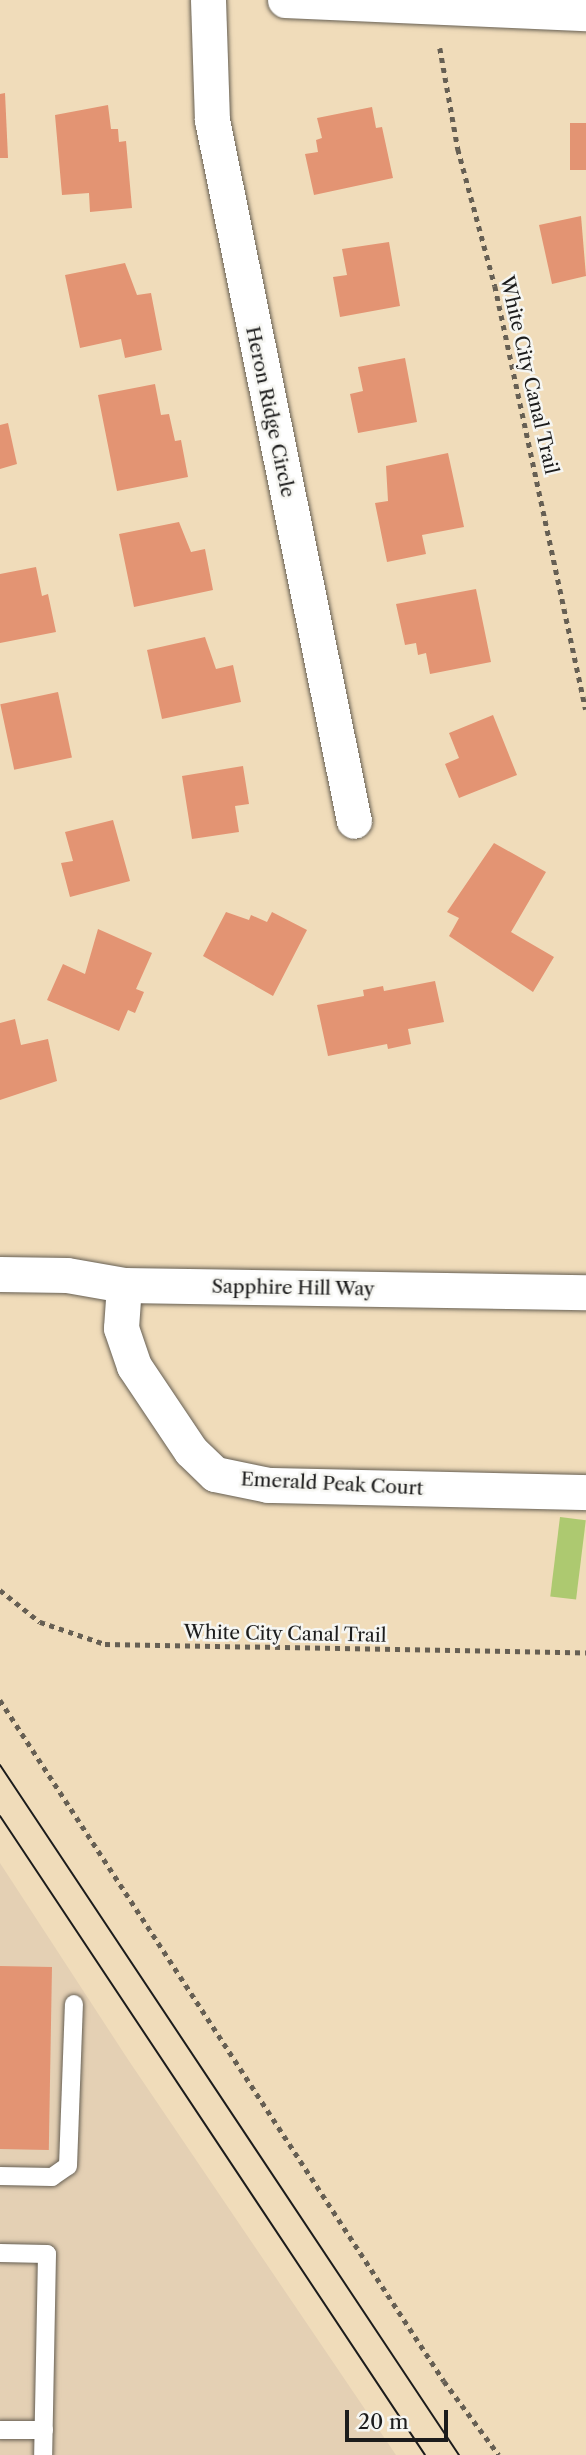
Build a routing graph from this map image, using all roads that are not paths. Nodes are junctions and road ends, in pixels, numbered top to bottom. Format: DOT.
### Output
graph roads {
  1 [pos="208,0"];
  2 [pos="285,0"];
  3 [pos="586,13"];
  4 [pos="354,821"];
  5 [pos="0,1274"];
  6 [pos="124,1285"];
  7 [pos="586,1292"];
  8 [pos="586,1492"];
  9 [pos="74,2004"];
  10 [pos="0,2176"];
  11 [pos="0,2253"];
  12 [pos="0,2430"];
  13 [pos="44,2430"];
  14 [pos="43,2455"];
  1 -- 4 [label="street, Heron Ridge Circle"];
  2 -- 3 [label="street"];
  5 -- 6 [label="street, Sapphire Hill Way"];
  6 -- 7 [label="street, Sapphire Hill Way"];
  6 -- 8 [label="street, Emerald Peak Court"];
  9 -- 10 [label="lane"];
  11 -- 13 [label="lane"];
  12 -- 13 [label="lane"];
  13 -- 14 [label="lane"];
}
